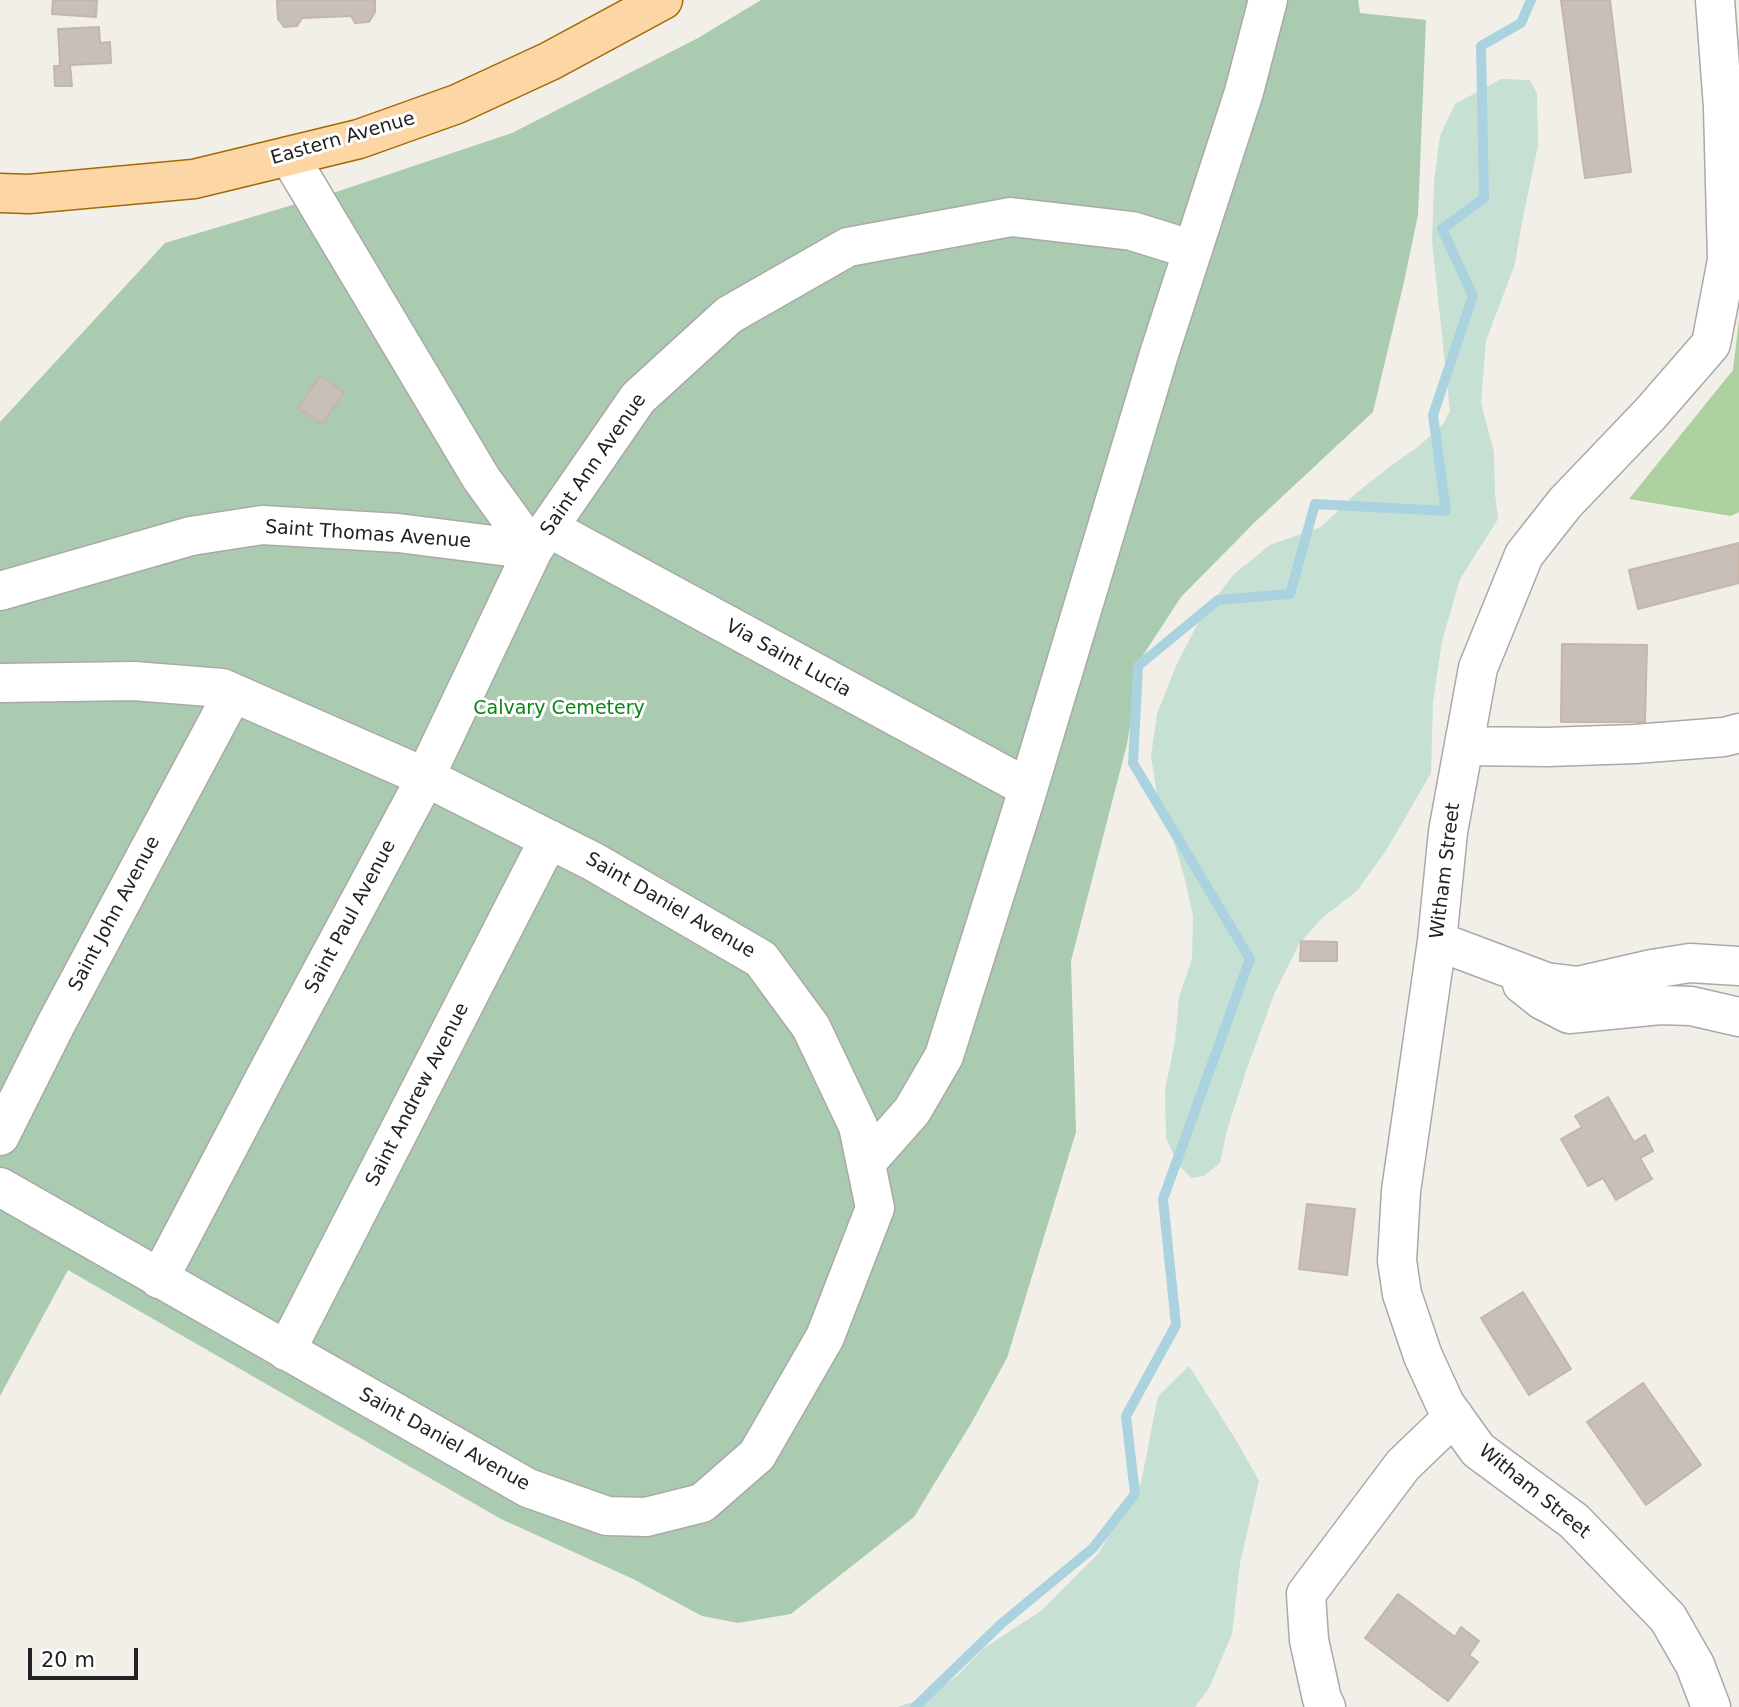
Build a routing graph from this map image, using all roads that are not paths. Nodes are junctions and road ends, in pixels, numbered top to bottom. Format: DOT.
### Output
graph roads {
  1 [pos="663,0"];
  2 [pos="1268,0"];
  3 [pos="1715,0"];
  4 [pos="289,156"];
  5 [pos="0,193"];
  6 [pos="1193,250"];
  7 [pos="541,539"];
  8 [pos="0,591"];
  9 [pos="0,683"];
  10 [pos="233,693"];
  11 [pos="1739,733"];
  12 [pos="1464,746"];
  13 [pos="425,777"];
  14 [pos="1028,789"];
  15 [pos="549,839"];
  16 [pos="1437,941"];
  17 [pos="1495,964"];
  18 [pos="1739,966"];
  19 [pos="1739,1017"];
  20 [pos="0,1136"];
  21 [pos="866,1163"];
  22 [pos="0,1187"];
  23 [pos="159,1279"];
  24 [pos="286,1351"];
  25 [pos="1454,1416"];
  26 [pos="1326,1707"];
  27 [pos="1711,1707"];
  1 -- 4 [label="main road, Eastern Avenue"];
  2 -- 6 [label="street"];
  3 -- 12 [label="street, Witham Street"];
  4 -- 5 [label="main road, Eastern Avenue"];
  4 -- 7 [label="street"];
  6 -- 7 [label="street, Saint Ann Avenue"];
  6 -- 14 [label="street"];
  7 -- 8 [label="street, Saint Thomas Avenue"];
  7 -- 13 [label="street, Saint Paul Avenue"];
  7 -- 14 [label="street, Via Saint Lucia"];
  9 -- 10 [label="street, Saint Daniel Avenue"];
  10 -- 13 [label="street, Saint Daniel Avenue"];
  10 -- 20 [label="street, Saint John Avenue"];
  11 -- 12 [label="street"];
  12 -- 16 [label="street, Witham Street"];
  13 -- 15 [label="street, Saint Daniel Avenue"];
  13 -- 23 [label="street, Saint Paul Avenue"];
  14 -- 21 [label="street"];
  15 -- 21 [label="street, Saint Daniel Avenue"];
  15 -- 24 [label="street, Saint Andrew Avenue"];
  16 -- 17 [label="street"];
  16 -- 25 [label="street, Witham Street"];
  17 -- 18 [label="street"];
  17 -- 19 [label="street"];
  21 -- 24 [label="street, Saint Daniel Avenue"];
  22 -- 23 [label="street, Saint Daniel Avenue"];
  23 -- 24 [label="street, Saint Daniel Avenue"];
  25 -- 26 [label="street"];
  25 -- 27 [label="street, Witham Street"];
}
